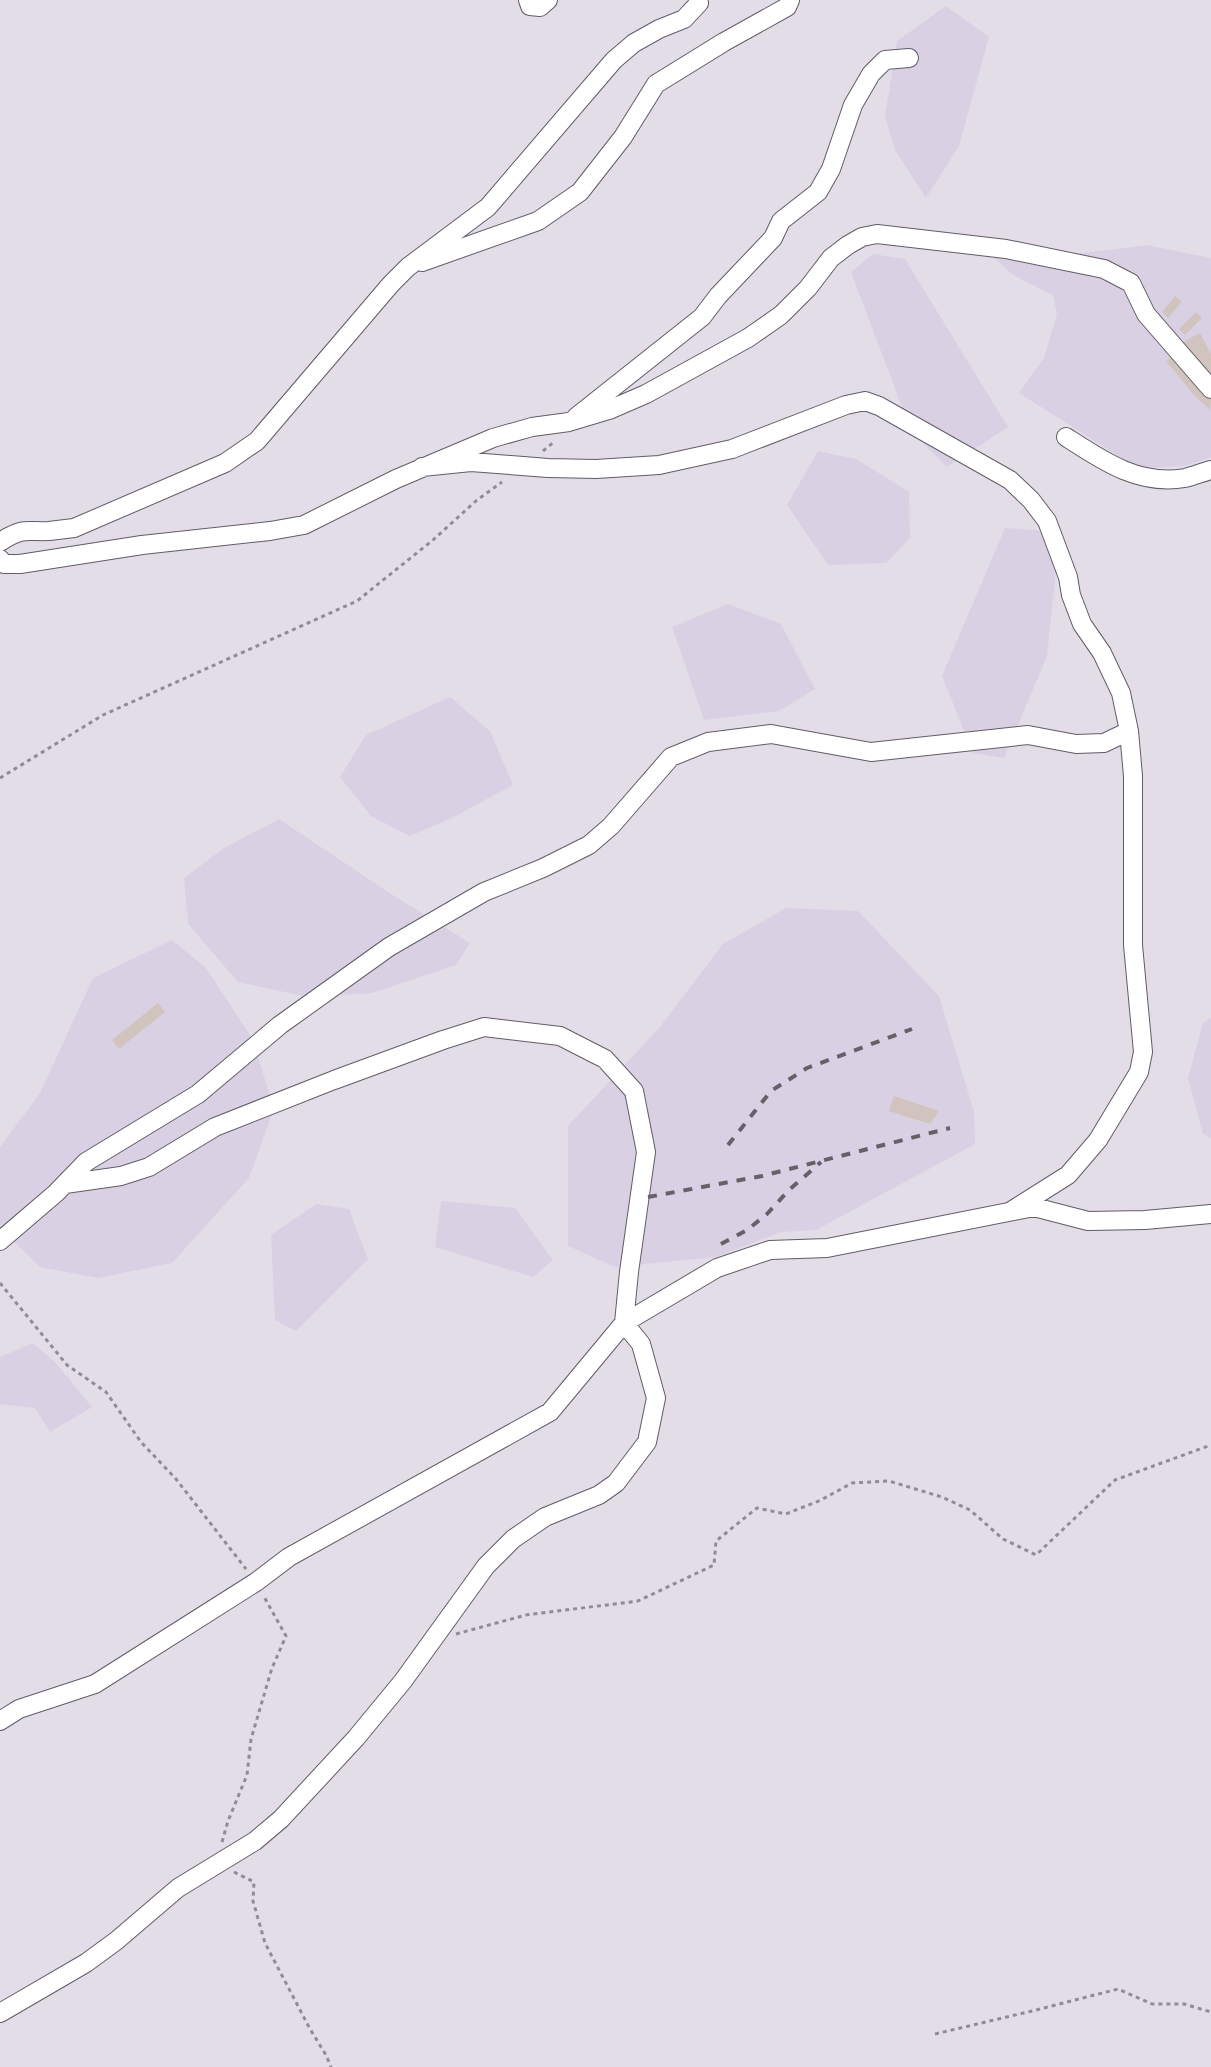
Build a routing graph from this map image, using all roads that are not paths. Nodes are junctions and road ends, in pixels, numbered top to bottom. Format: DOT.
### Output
graph roads {
  1 [pos="528,0"];
  2 [pos="548,0"];
  3 [pos="698,0"];
  4 [pos="790,0"];
  5 [pos="909,58"];
  6 [pos="408,267"];
  7 [pos="1211,389"];
  8 [pos="569,422"];
  9 [pos="1066,437"];
  10 [pos="422,467"];
  11 [pos="1211,470"];
  12 [pos="0,542"];
  13 [pos="0,559"];
  14 [pos="1129,731"];
  15 [pos="65,1184"];
  16 [pos="1011,1211"];
  17 [pos="1211,1214"];
  18 [pos="0,1241"];
  19 [pos="624,1323"];
  20 [pos="0,1721"];
  21 [pos="0,2013"];
  1 -- 2 [label="street"];
  3 -- 6 [label="street"];
  4 -- 6 [label="street"];
  5 -- 8 [label="street"];
  6 -- 12 [label="street"];
  7 -- 8 [label="street"];
  8 -- 10 [label="street"];
  9 -- 11 [label="street"];
  10 -- 13 [label="street"];
  10 -- 14 [label="street"];
  14 -- 15 [label="street"];
  14 -- 16 [label="street"];
  15 -- 18 [label="street"];
  15 -- 19 [label="street"];
  16 -- 17 [label="street"];
  16 -- 19 [label="street"];
  19 -- 20 [label="street"];
  19 -- 21 [label="street"];
}
